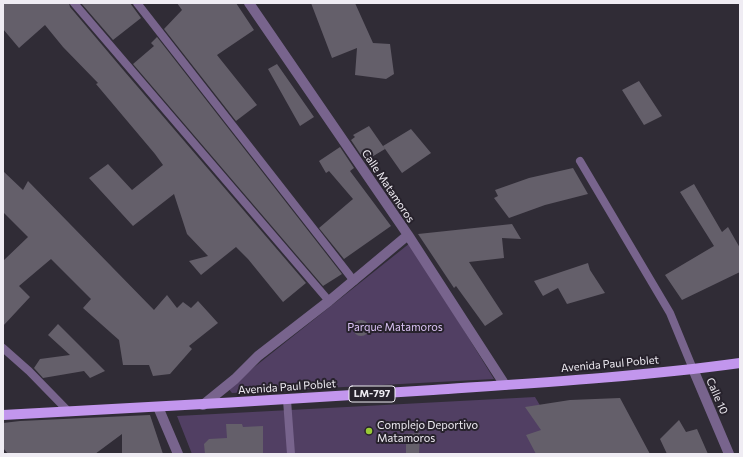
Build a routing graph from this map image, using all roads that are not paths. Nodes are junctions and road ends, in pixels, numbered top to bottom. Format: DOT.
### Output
graph roads {
  1 [pos="74,3"];
  2 [pos="137,3"];
  3 [pos="249,3"];
  4 [pos="580,160"];
  5 [pos="408,235"];
  6 [pos="354,281"];
  7 [pos="329,301"];
  8 [pos="3,348"];
  9 [pos="740,363"];
  10 [pos="693,369"];
  11 [pos="505,385"];
  12 [pos="287,400"];
  13 [pos="203,405"];
  14 [pos="158,407"];
  15 [pos="69,412"];
  16 [pos="3,415"];
  17 [pos="178,454"];
  18 [pos="291,454"];
  19 [pos="729,454"];
  1 -- 7 [label="lane"];
  2 -- 6 [label="lane"];
  3 -- 5 [label="street, Calle Matamoros"];
  4 -- 10 [label="lane"];
  5 -- 6 [label="street"];
  5 -- 11 [label="street, Calle Matamoros"];
  6 -- 7 [label="street"];
  7 -- 13 [label="street"];
  8 -- 15 [label="lane"];
  9 -- 10 [label="main road, Avenida Paul Poblet / LM-797"];
  10 -- 11 [label="main road, Avenida Paul Poblet / LM-797"];
  10 -- 19 [label="street, Calle 10"];
  11 -- 12 [label="main road, Avenida Paul Poblet / LM-797"];
  12 -- 13 [label="main road, Avenida Paul Poblet / LM-797"];
  12 -- 18 [label="lane"];
  13 -- 14 [label="main road, Avenida Paul Poblet / LM-797"];
  14 -- 15 [label="main road, Avenida Paul Poblet / LM-797"];
  14 -- 17 [label="street"];
  15 -- 16 [label="main road, Avenida Paul Poblet / LM-797"];
}
